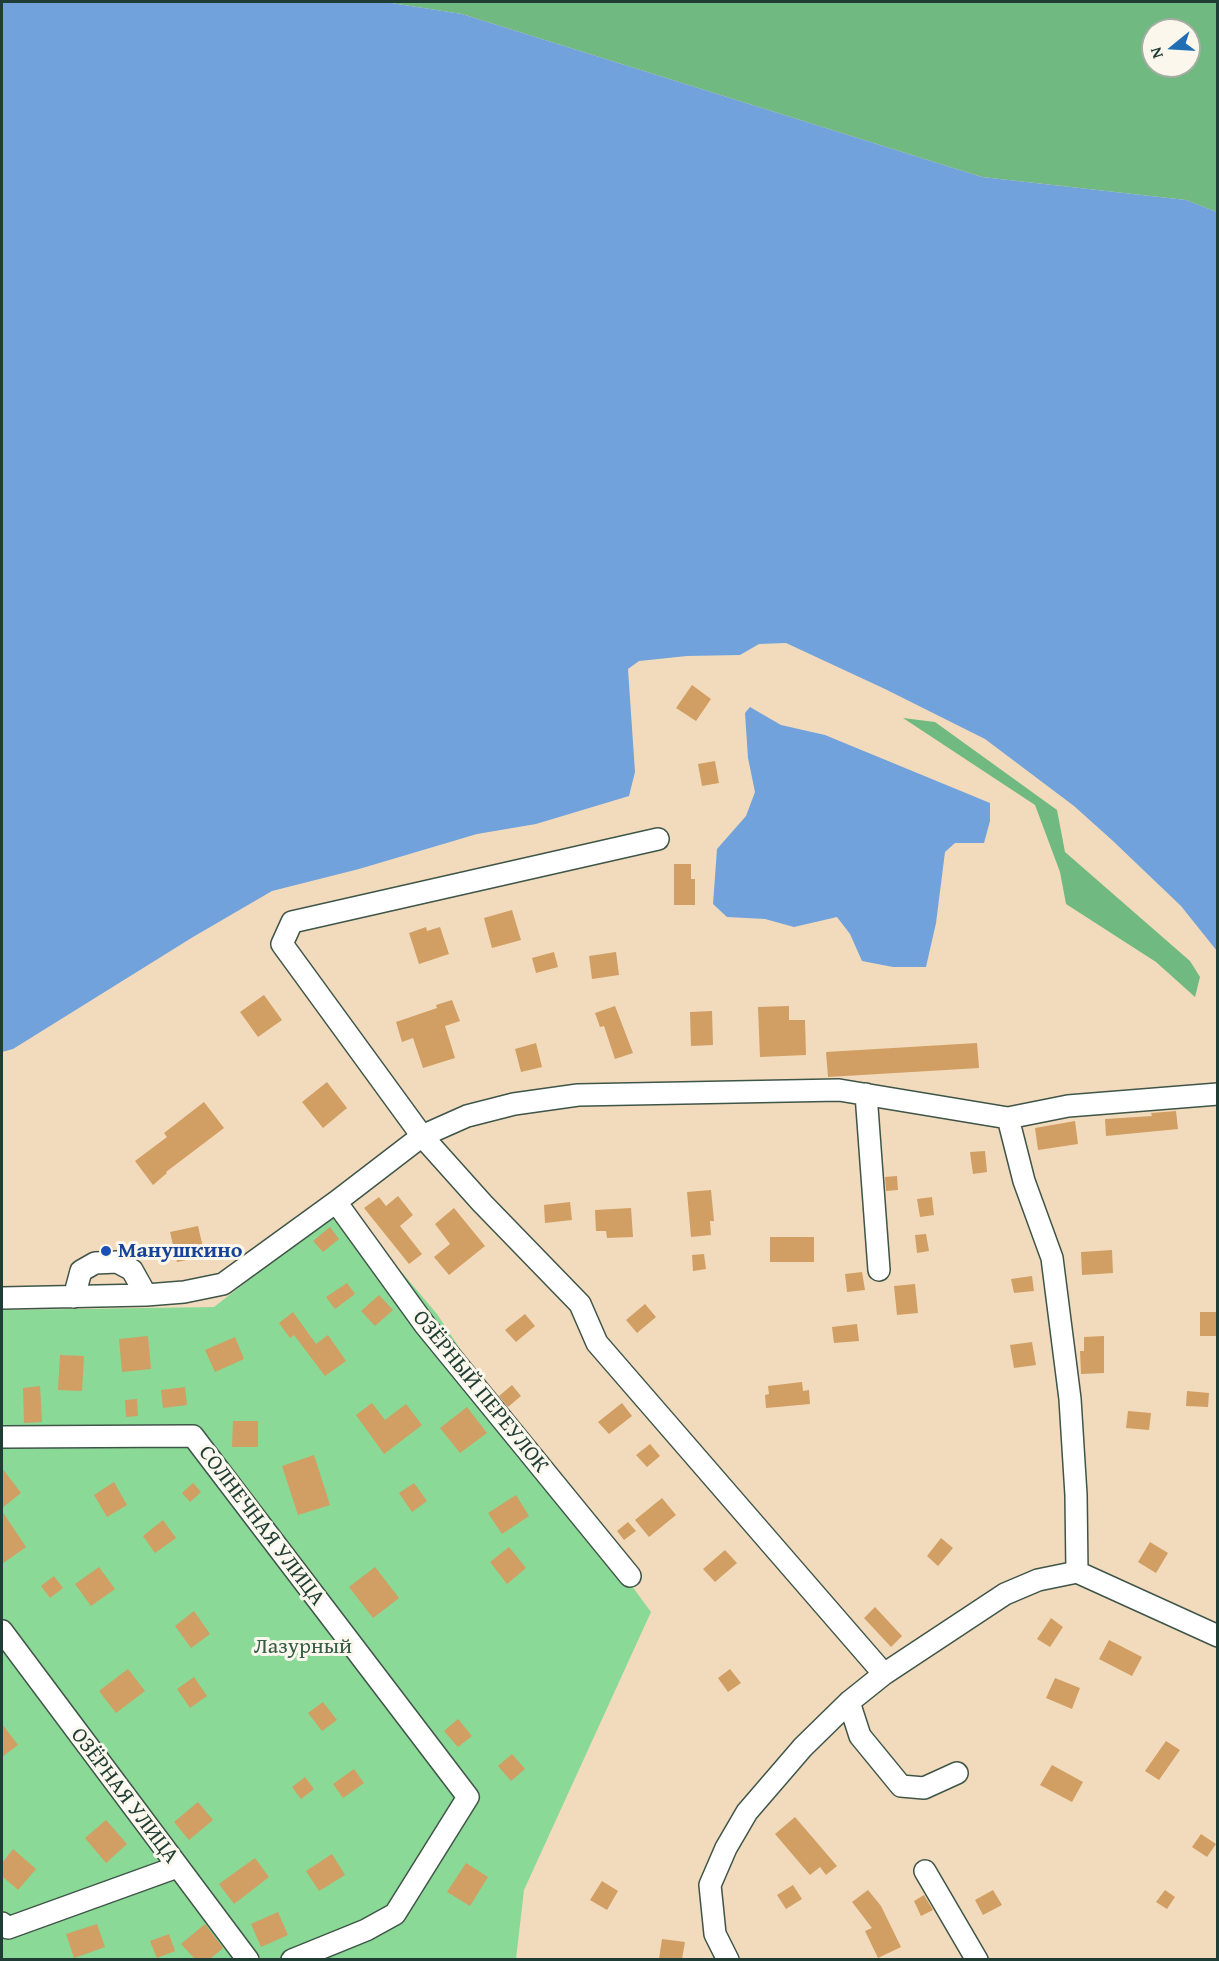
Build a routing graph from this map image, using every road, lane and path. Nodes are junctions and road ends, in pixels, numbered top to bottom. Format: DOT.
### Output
graph roads {
  1 [pos="658,839"];
  2 [pos="866,1094"];
  3 [pos="1218,1094"];
  4 [pos="1008,1118"];
  5 [pos="422,1136"];
  6 [pos="336,1203"];
  7 [pos="879,1270"];
  8 [pos="146,1295"];
  9 [pos="74,1297"];
  10 [pos="2,1298"];
  11 [pos="2,1437"];
  12 [pos="1077,1572"];
  13 [pos="630,1576"];
  14 [pos="2,1631"];
  15 [pos="1218,1636"];
  16 [pos="884,1674"];
  17 [pos="849,1702"];
  18 [pos="957,1773"];
  19 [pos="177,1867"];
  20 [pos="925,1870"];
  21 [pos="2,1923"];
  22 [pos="248,1959"];
  23 [pos="292,1959"];
  24 [pos="728,1959"];
  25 [pos="977,1959"];
  1 -- 5 [label="street"];
  2 -- 4 [label="street"];
  2 -- 5 [label="street"];
  2 -- 7 [label="street"];
  3 -- 4 [label="street"];
  4 -- 12 [label="street"];
  5 -- 6 [label="street"];
  5 -- 16 [label="street"];
  6 -- 8 [label="street"];
  6 -- 13 [label="street, ОЗЁРНЫЙ ПЕРЕУЛОК"];
  8 -- 9 [label="street"];
  8 -- 9 [label="street"];
  9 -- 10 [label="street"];
  11 -- 23 [label="street, СОЛНЕЧНАЯ УЛИЦА"];
  12 -- 15 [label="street"];
  12 -- 16 [label="street"];
  14 -- 19 [label="street, ОЗЁРНАЯ УЛИЦА"];
  16 -- 17 [label="street"];
  17 -- 18 [label="street"];
  17 -- 24 [label="street"];
  19 -- 21 [label="street"];
  19 -- 22 [label="street, ОЗЁРНАЯ УЛИЦА"];
  20 -- 25 [label="street"];
}
